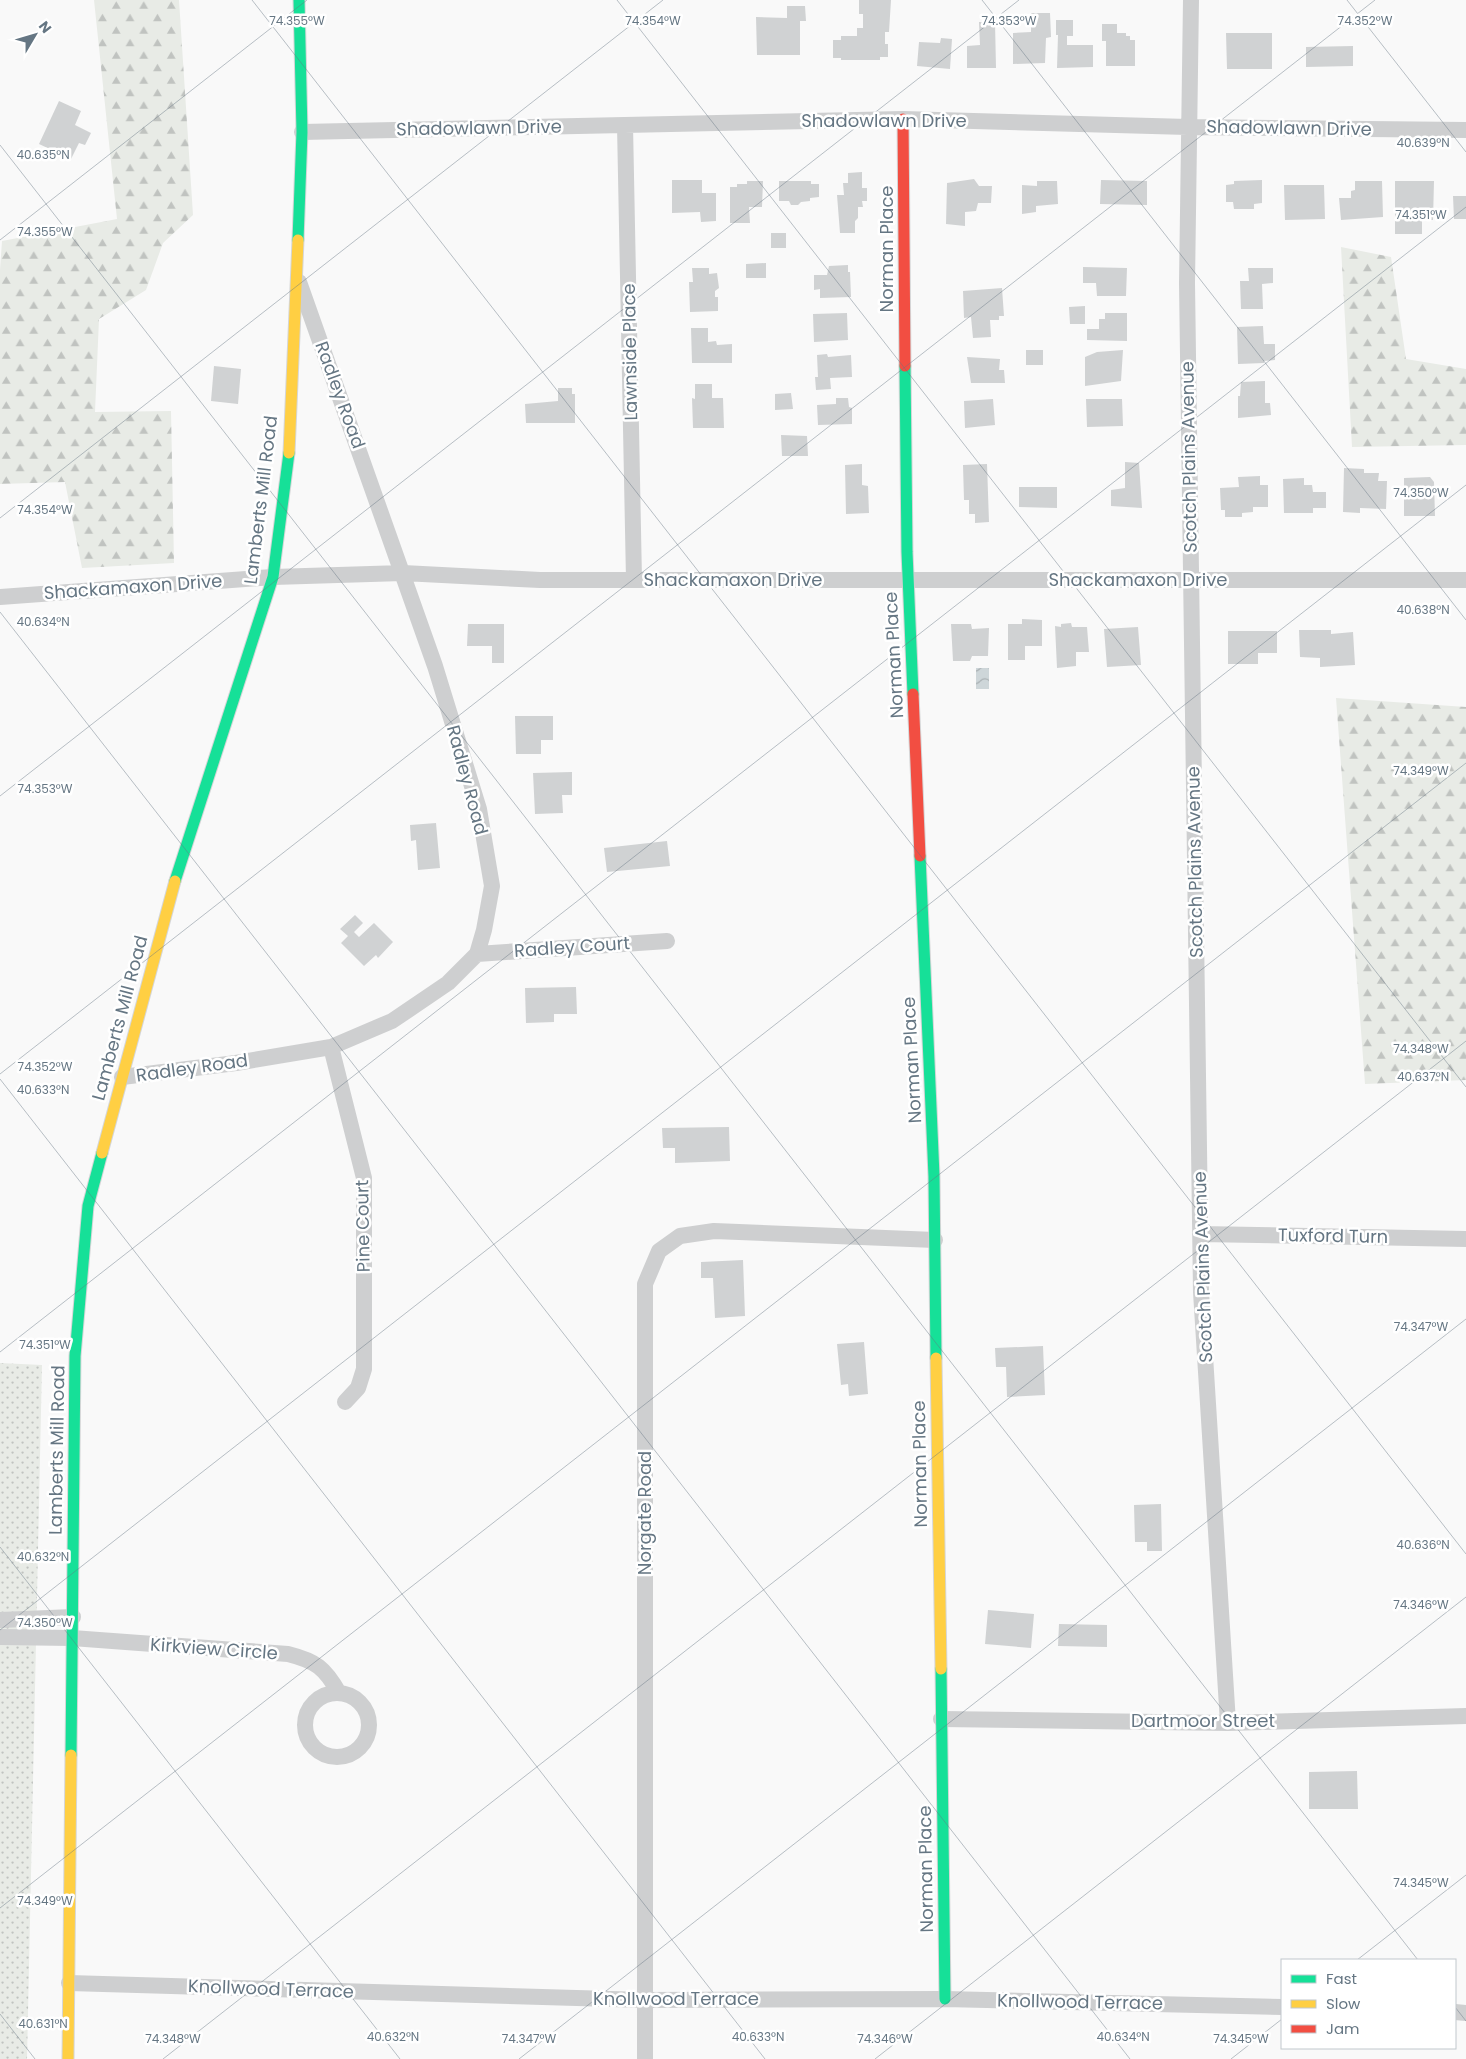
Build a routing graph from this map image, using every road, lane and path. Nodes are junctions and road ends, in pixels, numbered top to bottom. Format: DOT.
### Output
graph roads {
  1 [pos="299,0"];
  2 [pos="1191,0"];
  3 [pos="903,119"];
  4 [pos="625,125"];
  5 [pos="1188,126"];
  6 [pos="1466,130"];
  7 [pos="302,132"];
  8 [pos="296,273"];
  9 [pos="403,573"];
  10 [pos="273,577"];
  11 [pos="634,580"];
  12 [pos="908,580"];
  13 [pos="1191,580"];
  14 [pos="1466,580"];
  15 [pos="0,597"];
  16 [pos="667,941"];
  17 [pos="477,954"];
  18 [pos="331,1047"];
  19 [pos="122,1078"];
  20 [pos="1200,1234"];
  21 [pos="1466,1239"];
  22 [pos="935,1240"];
  23 [pos="345,1402"];
  24 [pos="73,1617"];
  25 [pos="0,1620"];
  26 [pos="0,1637"];
  27 [pos="72,1638"];
  28 [pos="339,1693"];
  29 [pos="1466,1716"];
  30 [pos="940,1719"];
  31 [pos="1228,1723"];
  32 [pos="69,1983"];
  33 [pos="945,1999"];
  34 [pos="645,2000"];
  35 [pos="1281,2007"];
  36 [pos="68,2059"];
  37 [pos="645,2059"];
  1 -- 7 [label="street, Lamberts Mill Road"];
  2 -- 5 [label="street, Scotch Plains Avenue"];
  3 -- 4 [label="street, Shadowlawn Drive"];
  3 -- 5 [label="street, Shadowlawn Drive"];
  3 -- 12 [label="street, Norman Place"];
  4 -- 7 [label="street, Shadowlawn Drive"];
  4 -- 11 [label="street, Lawnside Place"];
  5 -- 6 [label="street, Shadowlawn Drive"];
  5 -- 13 [label="street, Scotch Plains Avenue"];
  7 -- 8 [label="street, Lamberts Mill Road"];
  8 -- 9 [label="street, Radley Road"];
  8 -- 10 [label="street, Lamberts Mill Road"];
  9 -- 10 [label="street, Shackamaxon Drive"];
  9 -- 11 [label="street, Shackamaxon Drive"];
  9 -- 17 [label="street, Radley Road"];
  10 -- 15 [label="street, Shackamaxon Drive"];
  10 -- 19 [label="street, Lamberts Mill Road"];
  11 -- 12 [label="street, Shackamaxon Drive"];
  12 -- 13 [label="street, Shackamaxon Drive"];
  12 -- 22 [label="street, Norman Place"];
  13 -- 14 [label="street, Shackamaxon Drive"];
  13 -- 20 [label="street, Scotch Plains Avenue"];
  16 -- 17 [label="street, Radley Court"];
  17 -- 18 [label="street, Radley Road"];
  18 -- 19 [label="street, Radley Road"];
  18 -- 23 [label="street, Pine Court"];
  19 -- 24 [label="street, Lamberts Mill Road"];
  20 -- 21 [label="street, Tuxford Turn"];
  20 -- 31 [label="street, Scotch Plains Avenue"];
  22 -- 30 [label="street, Norman Place"];
  22 -- 34 [label="street, Norgate Road"];
  24 -- 25 [label="street"];
  24 -- 27 [label="street, Lamberts Mill Road"];
  26 -- 27 [label="street, Kirkview Circle"];
  27 -- 28 [label="street, Kirkview Circle"];
  27 -- 32 [label="street, Lamberts Mill Road"];
  29 -- 31 [label="street, Dartmoor Street"];
  30 -- 31 [label="street, Dartmoor Street"];
  30 -- 33 [label="street, Norman Place"];
  32 -- 34 [label="street, Knollwood Terrace"];
  32 -- 36 [label="street, Lamberts Mill Road"];
  33 -- 34 [label="street, Knollwood Terrace"];
  33 -- 35 [label="street, Knollwood Terrace"];
  34 -- 37 [label="street, Norgate Road"];
}
